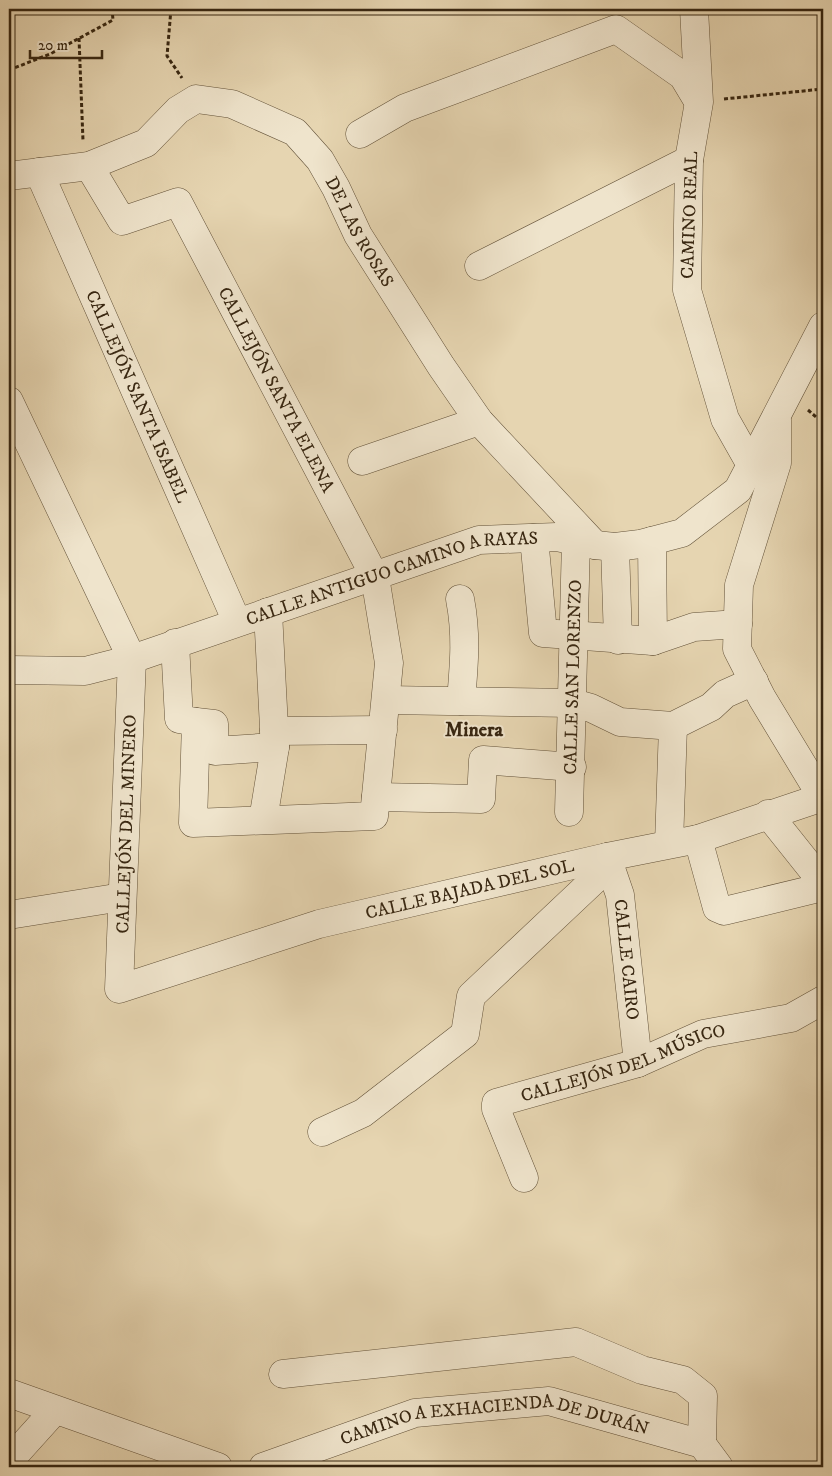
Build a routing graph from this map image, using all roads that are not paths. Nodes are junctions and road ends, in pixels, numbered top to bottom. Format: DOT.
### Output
graph roads {
  1 [pos="694,9"];
  2 [pos="699,102"];
  3 [pos="360,134"];
  4 [pos="688,160"];
  5 [pos="89,166"];
  6 [pos="39,172"];
  7 [pos="9,176"];
  8 [pos="479,266"];
  9 [pos="822,332"];
  10 [pos="9,401"];
  11 [pos="777,416"];
  12 [pos="479,421"];
  13 [pos="362,460"];
  14 [pos="751,466"];
  15 [pos="534,538"];
  16 [pos="652,541"];
  17 [pos="595,545"];
  18 [pos="375,577"];
  19 [pos="460,599"];
  20 [pos="268,612"];
  21 [pos="237,622"];
  22 [pos="738,624"];
  23 [pos="574,637"];
  24 [pos="618,640"];
  25 [pos="653,641"];
  26 [pos="175,644"];
  27 [pos="132,659"];
  28 [pos="9,670"];
  29 [pos="754,681"];
  30 [pos="386,700"];
  31 [pos="461,701"];
  32 [pos="573,703"];
  33 [pos="196,722"];
  34 [pos="673,726"];
  35 [pos="383,730"];
  36 [pos="274,739"];
  37 [pos="572,766"];
  38 [pos="823,797"];
  39 [pos="375,807"];
  40 [pos="569,812"];
  41 [pos="768,814"];
  42 [pos="263,820"];
  43 [pos="698,839"];
  44 [pos="669,844"];
  45 [pos="608,861"];
  46 [pos="823,883"];
  47 [pos="823,887"];
  48 [pos="122,897"];
  49 [pos="9,915"];
  50 [pos="119,989"];
  51 [pos="823,1000"];
  52 [pos="638,1063"];
  53 [pos="322,1132"];
  54 [pos="524,1178"];
  55 [pos="283,1374"];
  56 [pos="9,1394"];
  57 [pos="55,1410"];
  58 [pos="702,1444"];
  59 [pos="9,1461"];
  60 [pos="218,1467"];
  61 [pos="263,1467"];
  62 [pos="718,1467"];
  1 -- 2 [label="street, CAMINO REAL"];
  2 -- 3 [label="street"];
  2 -- 4 [label="street, CAMINO REAL"];
  4 -- 8 [label="street"];
  4 -- 14 [label="street, CAMINO REAL"];
  5 -- 6 [label="street"];
  5 -- 12 [label="street, DE LAS ROSAS"];
  5 -- 18 [label="street, CALLEJÓN SANTA ELENA"];
  6 -- 7 [label="street"];
  6 -- 21 [label="street, CALLEJÓN SANTA ISABEL"];
  9 -- 11 [label="street, CALLE ANTIGUO CAMINO A RAYAS"];
  10 -- 27 [label="street"];
  11 -- 14 [label="street, CALLE ANTIGUO CAMINO A RAYAS"];
  11 -- 22 [label="street"];
  12 -- 13 [label="street"];
  12 -- 17 [label="street, DE LAS ROSAS"];
  14 -- 16 [label="street, CALLE ANTIGUO CAMINO A RAYAS"];
  15 -- 17 [label="street, CALLE ANTIGUO CAMINO A RAYAS"];
  15 -- 18 [label="street, CALLE ANTIGUO CAMINO A RAYAS"];
  15 -- 23 [label="street"];
  16 -- 17 [label="street, CALLE ANTIGUO CAMINO A RAYAS"];
  16 -- 25 [label="street"];
  17 -- 23 [label="street, CALLE SAN LORENZO"];
  17 -- 24 [label="street"];
  18 -- 20 [label="street, CALLE ANTIGUO CAMINO A RAYAS"];
  18 -- 30 [label="street, CALLEJÓN SANTA ELENA"];
  19 -- 31 [label="street"];
  20 -- 21 [label="street, CALLE ANTIGUO CAMINO A RAYAS"];
  20 -- 36 [label="street"];
  21 -- 26 [label="street, CALLE ANTIGUO CAMINO A RAYAS"];
  22 -- 25 [label="street"];
  22 -- 29 [label="street"];
  23 -- 24 [label="street"];
  23 -- 32 [label="street, CALLE SAN LORENZO"];
  24 -- 25 [label="street"];
  26 -- 27 [label="street, CALLE ANTIGUO CAMINO A RAYAS"];
  26 -- 33 [label="street"];
  27 -- 28 [label="street, CALLE ANTIGUO CAMINO A RAYAS"];
  27 -- 48 [label="street, CALLEJÓN DEL MINERO"];
  29 -- 34 [label="street"];
  29 -- 38 [label="street"];
  30 -- 31 [label="street"];
  30 -- 35 [label="street, CALLEJÓN SANTA ELENA"];
  31 -- 32 [label="street"];
  32 -- 34 [label="street"];
  32 -- 37 [label="street, CALLE SAN LORENZO"];
  33 -- 36 [label="street"];
  33 -- 42 [label="street"];
  34 -- 44 [label="street"];
  35 -- 36 [label="street"];
  35 -- 39 [label="street, CALLEJÓN SANTA ELENA"];
  36 -- 42 [label="street"];
  37 -- 39 [label="street"];
  37 -- 40 [label="street, CALLE SAN LORENZO"];
  38 -- 41 [label="street, CALLE BAJADA DEL SOL"];
  39 -- 42 [label="street"];
  41 -- 43 [label="street, CALLE BAJADA DEL SOL"];
  41 -- 46 [label="street"];
  43 -- 44 [label="street, CALLE BAJADA DEL SOL"];
  43 -- 47 [label="street"];
  44 -- 45 [label="street, CALLE BAJADA DEL SOL"];
  45 -- 50 [label="street, CALLE BAJADA DEL SOL"];
  45 -- 52 [label="street, CALLE CAIRO"];
  45 -- 53 [label="street"];
  48 -- 49 [label="street"];
  48 -- 50 [label="street, CALLEJÓN DEL MINERO"];
  51 -- 52 [label="street, CALLEJÓN DEL MÚSICO"];
  52 -- 54 [label="street, CALLEJÓN DEL MÚSICO"];
  55 -- 58 [label="street"];
  56 -- 57 [label="street"];
  57 -- 59 [label="street"];
  57 -- 60 [label="street"];
  58 -- 61 [label="street, CAMINO A EXHACIENDA DE DURÁN"];
  58 -- 62 [label="street"];
}
